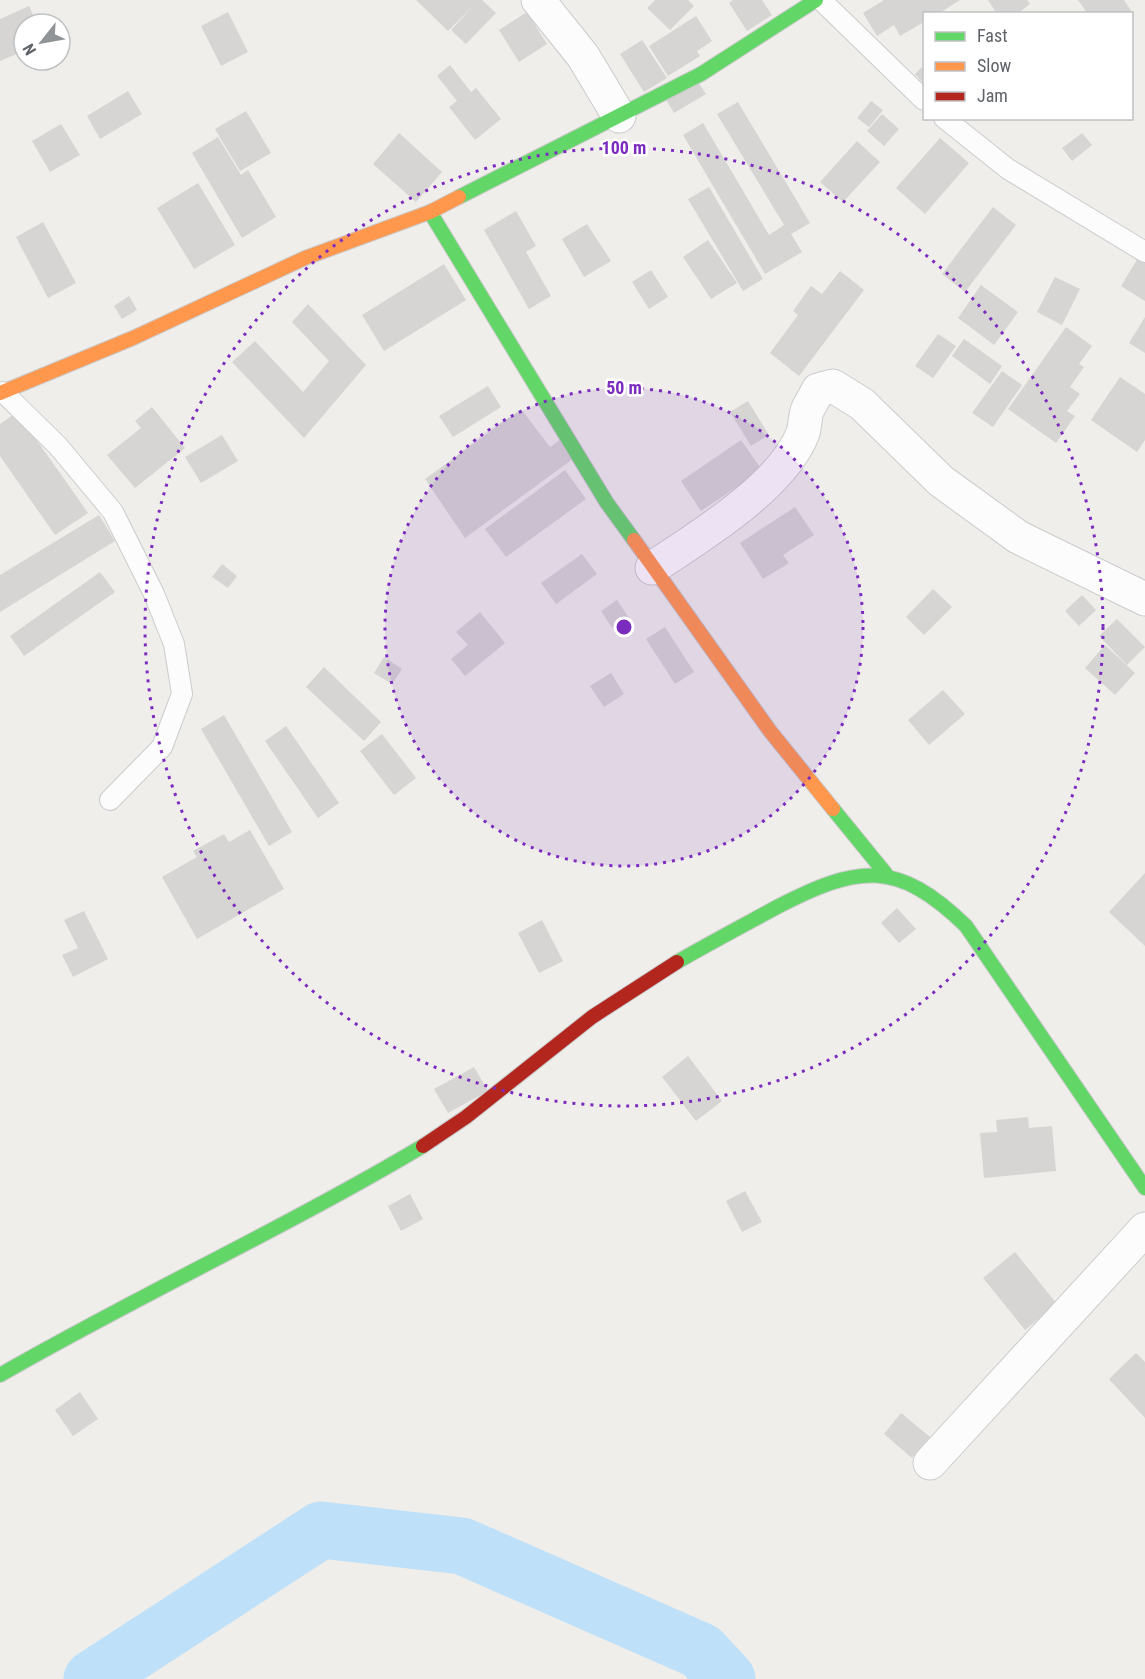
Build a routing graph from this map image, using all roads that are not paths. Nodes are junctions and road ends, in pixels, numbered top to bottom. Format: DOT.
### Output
graph roads {
  1 [pos="538,0"];
  2 [pos="816,0"];
  3 [pos="821,0"];
  4 [pos="923,99"];
  5 [pos="619,116"];
  6 [pos="947,120"];
  7 [pos="430,212"];
  8 [pos="1145,252"];
  9 [pos="2,392"];
  10 [pos="652,568"];
  11 [pos="1145,599"];
  12 [pos="110,800"];
  13 [pos="886,874"];
  14 [pos="1145,1188"];
  15 [pos="1145,1229"];
  16 [pos="0,1375"];
  17 [pos="930,1463"];
  1 -- 5 [label="street"];
  2 -- 5 [label="street"];
  3 -- 4 [label="lane"];
  5 -- 7 [label="street"];
  6 -- 8 [label="lane"];
  7 -- 9 [label="street"];
  7 -- 10 [label="street"];
  9 -- 12 [label="lane"];
  10 -- 11 [label="street"];
  10 -- 13 [label="street"];
  13 -- 14 [label="street"];
  13 -- 16 [label="street"];
  15 -- 17 [label="street"];
}
